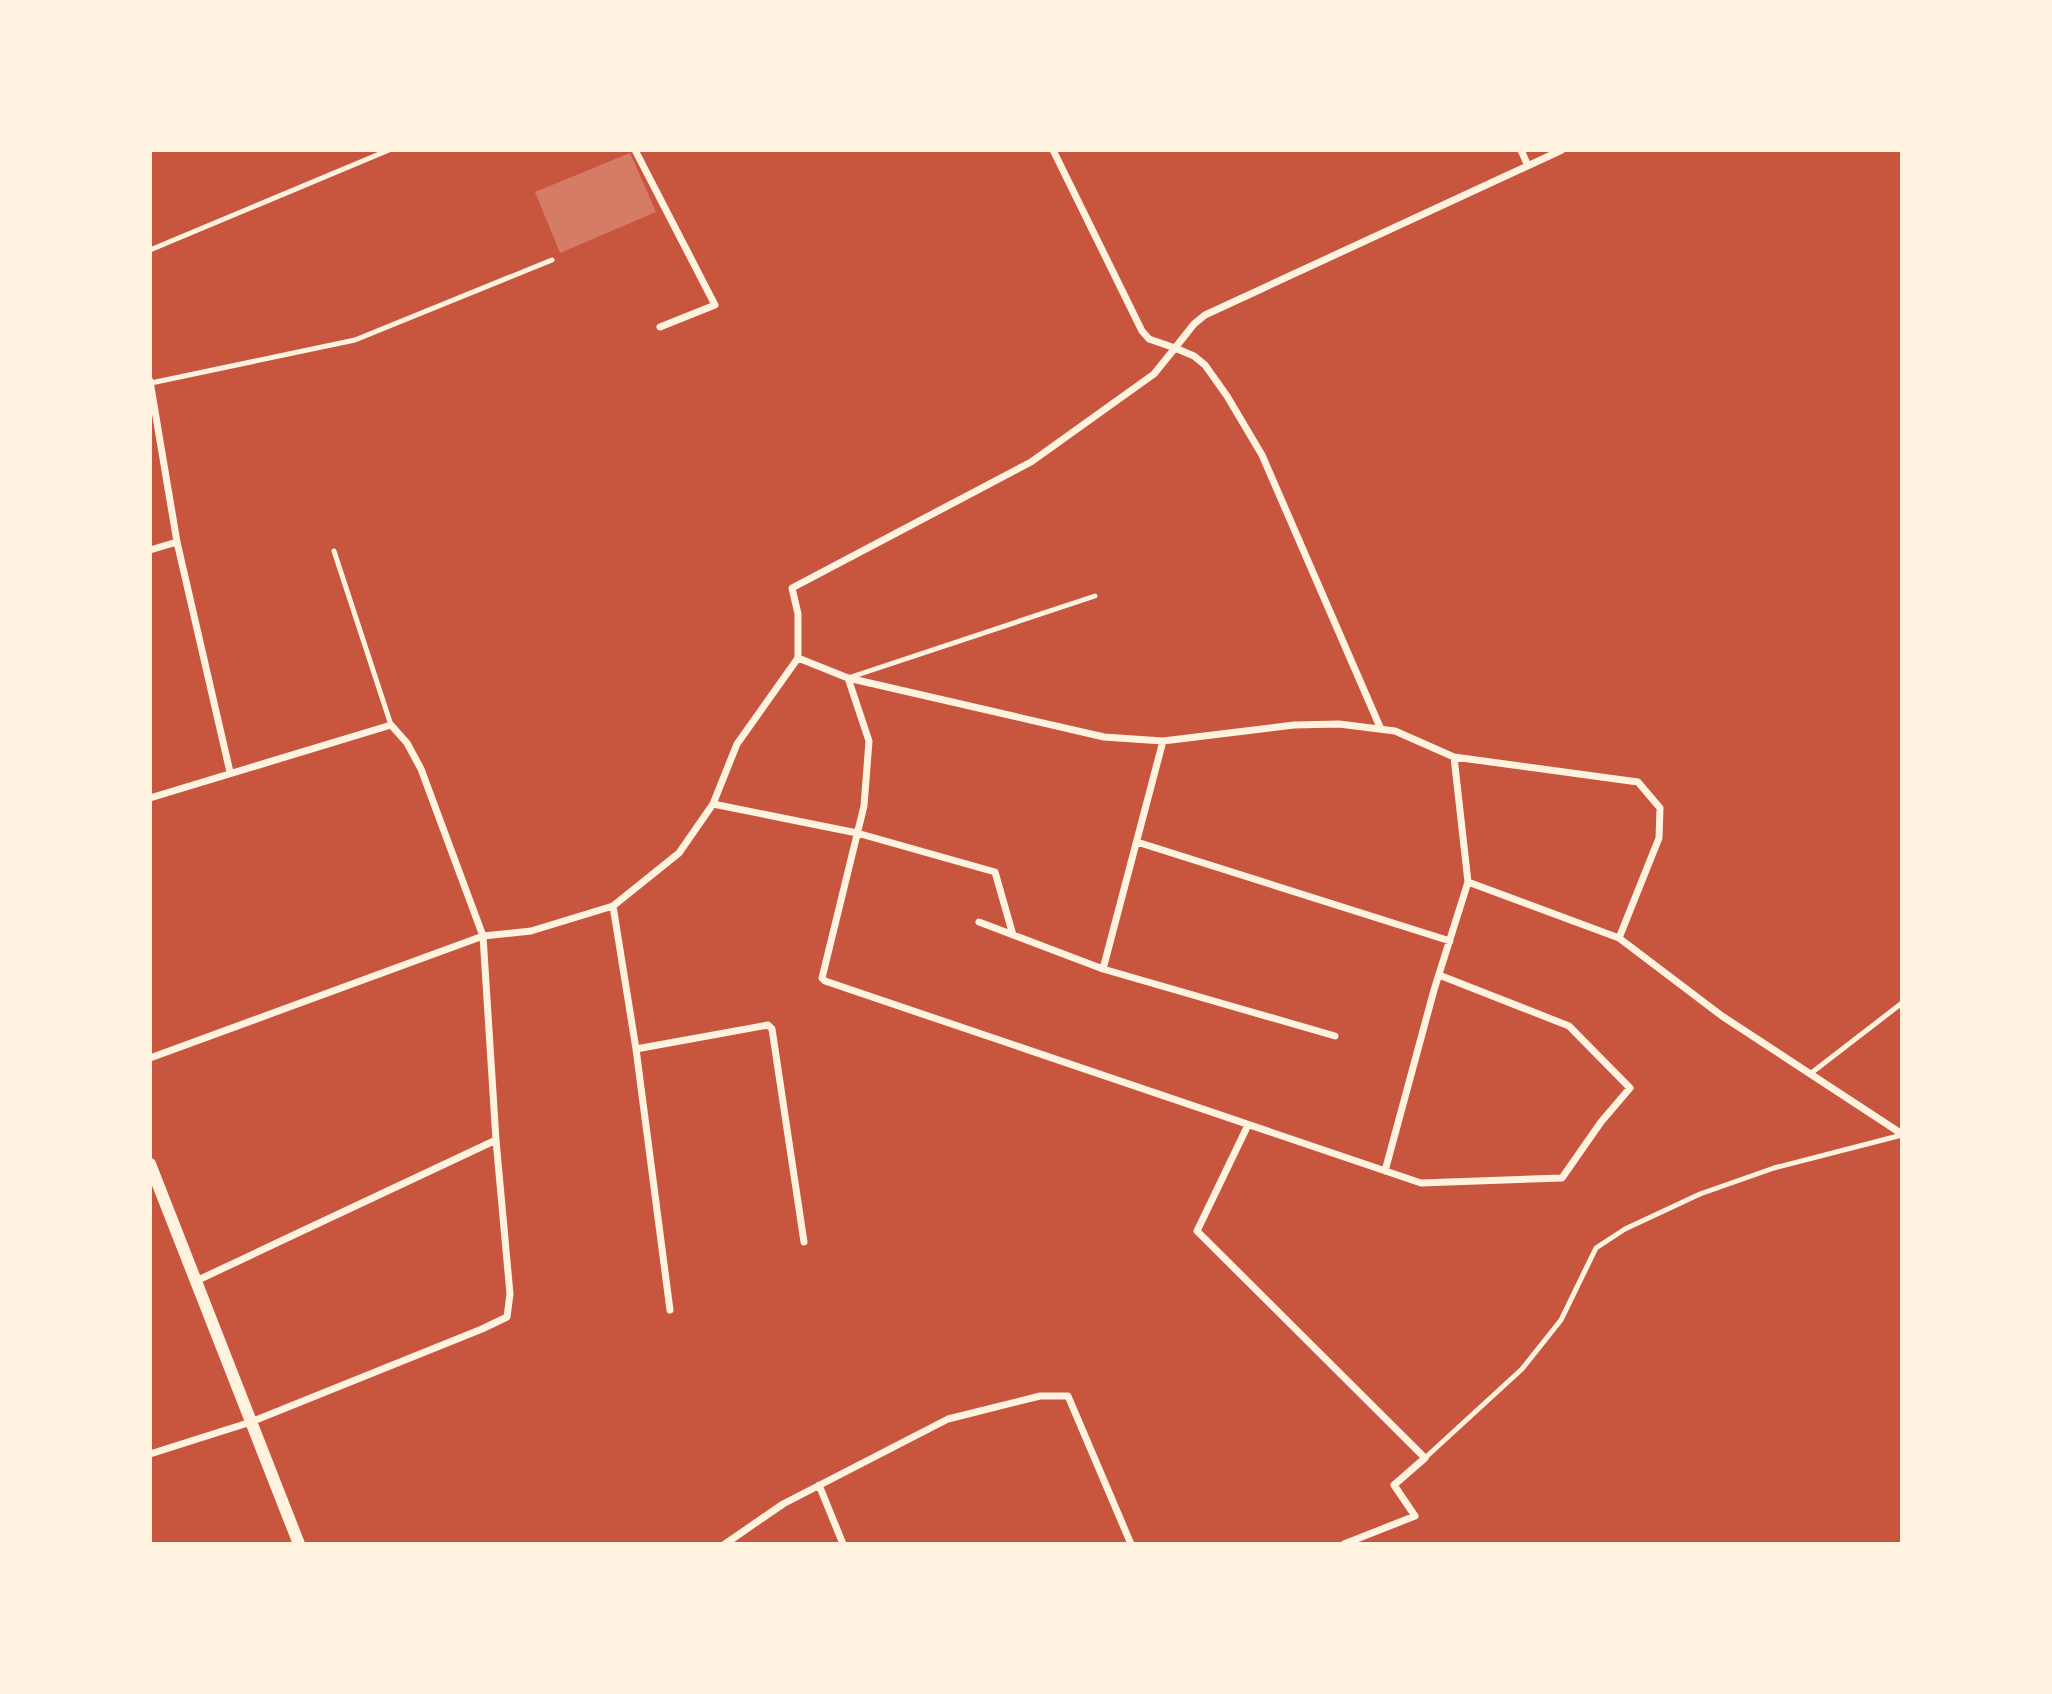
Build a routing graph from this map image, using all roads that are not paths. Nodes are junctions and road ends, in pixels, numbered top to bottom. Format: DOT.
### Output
graph roads {
  1 [pos="389,150"];
  2 [pos="635,150"];
  3 [pos="1054,150"];
  4 [pos="1521,150"];
  5 [pos="1562,150"];
  6 [pos="1528,166"];
  7 [pos="150,250"];
  8 [pos="552,260"];
  9 [pos="660,327"];
  10 [pos="1175,348"];
  11 [pos="151,382"];
  12 [pos="177,542"];
  13 [pos="150,550"];
  14 [pos="334,551"];
  15 [pos="1095,596"];
  16 [pos="798,658"];
  17 [pos="848,678"];
  18 [pos="391,725"];
  19 [pos="1380,727"];
  20 [pos="1163,741"];
  21 [pos="1454,757"];
  22 [pos="230,772"];
  23 [pos="150,798"];
  24 [pos="713,804"];
  25 [pos="857,833"];
  26 [pos="1137,842"];
  27 [pos="1468,882"];
  28 [pos="613,906"];
  29 [pos="979,922"];
  30 [pos="1013,935"];
  31 [pos="483,936"];
  32 [pos="1619,938"];
  33 [pos="1450,941"];
  34 [pos="1103,969"];
  35 [pos="1439,975"];
  36 [pos="1902,1003"];
  37 [pos="1335,1036"];
  38 [pos="636,1049"];
  39 [pos="150,1058"];
  40 [pos="1810,1074"];
  41 [pos="1248,1125"];
  42 [pos="1902,1134"];
  43 [pos="496,1140"];
  44 [pos="150,1164"];
  45 [pos="1385,1171"];
  46 [pos="804,1242"];
  47 [pos="196,1281"];
  48 [pos="670,1310"];
  49 [pos="251,1422"];
  50 [pos="150,1454"];
  51 [pos="1425,1458"];
  52 [pos="819,1485"];
  53 [pos="299,1544"];
  54 [pos="725,1544"];
  55 [pos="843,1544"];
  56 [pos="1131,1544"];
  57 [pos="1344,1544"];
  1 -- 7 [label="lane"];
  2 -- 9 [label="street"];
  3 -- 10 [label="street"];
  4 -- 6 [label="street"];
  5 -- 6 [label="street"];
  6 -- 10 [label="street"];
  8 -- 11 [label="lane"];
  10 -- 16 [label="street"];
  10 -- 19 [label="street"];
  11 -- 12 [label="street"];
  12 -- 13 [label="street"];
  12 -- 22 [label="street"];
  14 -- 18 [label="lane"];
  15 -- 17 [label="lane"];
  16 -- 17 [label="street"];
  16 -- 24 [label="street"];
  17 -- 20 [label="street"];
  17 -- 25 [label="street"];
  18 -- 22 [label="street"];
  18 -- 31 [label="street"];
  19 -- 20 [label="street"];
  19 -- 21 [label="street"];
  20 -- 26 [label="street"];
  21 -- 27 [label="street"];
  21 -- 32 [label="street"];
  22 -- 23 [label="street"];
  24 -- 25 [label="street"];
  24 -- 28 [label="street"];
  25 -- 30 [label="street"];
  25 -- 41 [label="street"];
  26 -- 33 [label="street"];
  26 -- 34 [label="street"];
  27 -- 32 [label="street"];
  27 -- 33 [label="street"];
  28 -- 31 [label="street"];
  28 -- 38 [label="street"];
  29 -- 30 [label="street"];
  30 -- 34 [label="street"];
  31 -- 39 [label="street"];
  31 -- 43 [label="street"];
  32 -- 40 [label="street"];
  33 -- 35 [label="street"];
  34 -- 37 [label="street"];
  35 -- 45 [label="street"];
  35 -- 45 [label="street"];
  36 -- 40 [label="lane"];
  38 -- 46 [label="street"];
  38 -- 48 [label="street"];
  40 -- 42 [label="street"];
  41 -- 45 [label="street"];
  41 -- 51 [label="street"];
  42 -- 51 [label="lane"];
  43 -- 47 [label="street"];
  43 -- 49 [label="street"];
  44 -- 47 [label="street"];
  47 -- 49 [label="street"];
  49 -- 50 [label="street"];
  49 -- 53 [label="street"];
  51 -- 57 [label="street"];
  52 -- 54 [label="street"];
  52 -- 55 [label="street"];
  52 -- 56 [label="street"];
}
